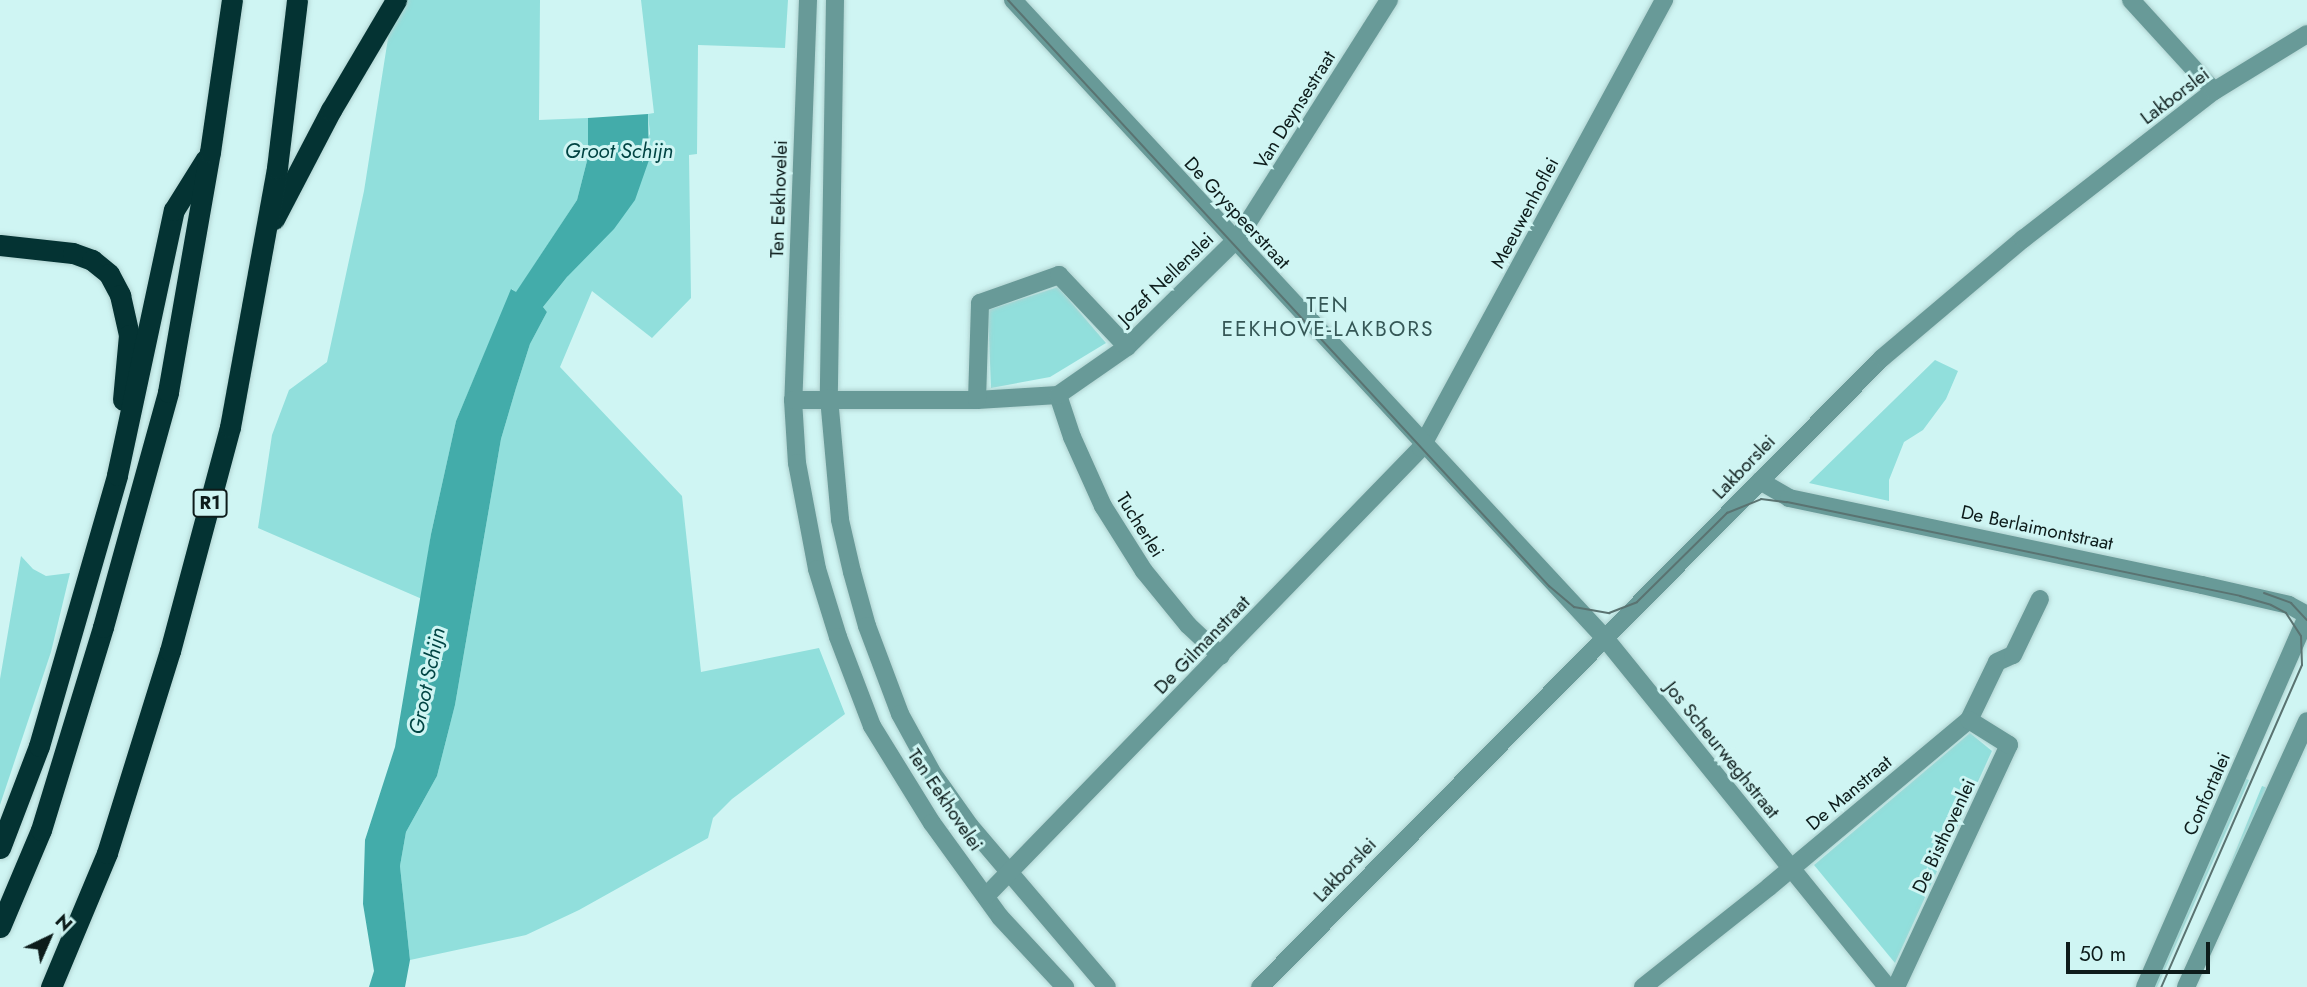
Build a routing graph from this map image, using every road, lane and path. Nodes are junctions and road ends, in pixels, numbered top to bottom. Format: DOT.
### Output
graph roads {
  1 [pos="232,0"];
  2 [pos="297,0"];
  3 [pos="396,0"];
  4 [pos="808,0"];
  5 [pos="835,0"];
  6 [pos="1013,0"];
  7 [pos="1389,0"];
  8 [pos="1664,0"];
  9 [pos="2130,0"];
  10 [pos="2307,34"];
  11 [pos="2209,85"];
  12 [pos="211,152"];
  13 [pos="264,240"];
  14 [pos="1235,241"];
  15 [pos="0,245"];
  16 [pos="1127,347"];
  17 [pos="1058,395"];
  18 [pos="829,398"];
  19 [pos="793,400"];
  20 [pos="977,400"];
  21 [pos="1423,445"];
  22 [pos="117,475"];
  23 [pos="1760,481"];
  24 [pos="2040,599"];
  25 [pos="2307,616"];
  26 [pos="1604,636"];
  27 [pos="1221,656"];
  28 [pos="898,707"];
  29 [pos="868,718"];
  30 [pos="1969,720"];
  31 [pos="2307,721"];
  32 [pos="0,848"];
  33 [pos="1791,869"];
  34 [pos="1009,873"];
  35 [pos="987,895"];
  36 [pos="0,928"];
  37 [pos="51,987"];
  38 [pos="1066,987"];
  39 [pos="1107,987"];
  40 [pos="1260,987"];
  41 [pos="1643,987"];
  42 [pos="1887,987"];
  43 [pos="1896,987"];
  44 [pos="2145,987"];
  45 [pos="2186,987"];
  1 -- 12 [label="highway"];
  2 -- 13 [label="highway, R1"];
  3 -- 13 [label="highway, R1"];
  4 -- 19 [label="street, Ten Eekhovelei"];
  5 -- 18 [label="street, Ten Eekhovelei"];
  6 -- 14 [label="street, De Gryspeerstraat"];
  7 -- 14 [label="street, Van Deynsestraat"];
  8 -- 21 [label="street, Meeuwenhoflei"];
  9 -- 11 [label="street"];
  10 -- 11 [label="street, Lakborslei"];
  11 -- 23 [label="street, Lakborslei"];
  12 -- 22 [label="highway"];
  12 -- 36 [label="highway"];
  13 -- 37 [label="highway, R1"];
  14 -- 16 [label="street, Jozef Nellenslei"];
  14 -- 21 [label="street, De Gryspeerstraat"];
  15 -- 22 [label="highway"];
  16 -- 17 [label="street, Jozef Nellenslei"];
  16 -- 20 [label="street, Jozef Nellenslei"];
  17 -- 20 [label="street"];
  17 -- 27 [label="street, Tucherlei"];
  18 -- 19 [label="street"];
  18 -- 20 [label="street"];
  18 -- 28 [label="street, Ten Eekhovelei"];
  19 -- 29 [label="street, Ten Eekhovelei"];
  21 -- 26 [label="street, De Gryspeerstraat"];
  21 -- 27 [label="street, De Gilmanstraat"];
  22 -- 32 [label="highway"];
  23 -- 25 [label="street, De Berlaimontstraat"];
  23 -- 26 [label="street, Lakborslei"];
  24 -- 30 [label="street, De Manstraat"];
  25 -- 44 [label="street, Confortalei"];
  26 -- 33 [label="street, Jos Scheurweghstraat"];
  26 -- 40 [label="street, Lakborslei"];
  27 -- 34 [label="street, De Gilmanstraat"];
  28 -- 29 [label="street"];
  28 -- 34 [label="street, Ten Eekhovelei"];
  29 -- 35 [label="street, Ten Eekhovelei"];
  30 -- 33 [label="street, De Manstraat"];
  30 -- 43 [label="street, De Bisthovenlei"];
  31 -- 45 [label="street"];
  33 -- 41 [label="street, De Manstraat"];
  33 -- 42 [label="street, Jos Scheurweghstraat"];
  34 -- 35 [label="street"];
  34 -- 39 [label="street, Ten Eekhovelei"];
  35 -- 38 [label="street, Ten Eekhovelei"];
}
